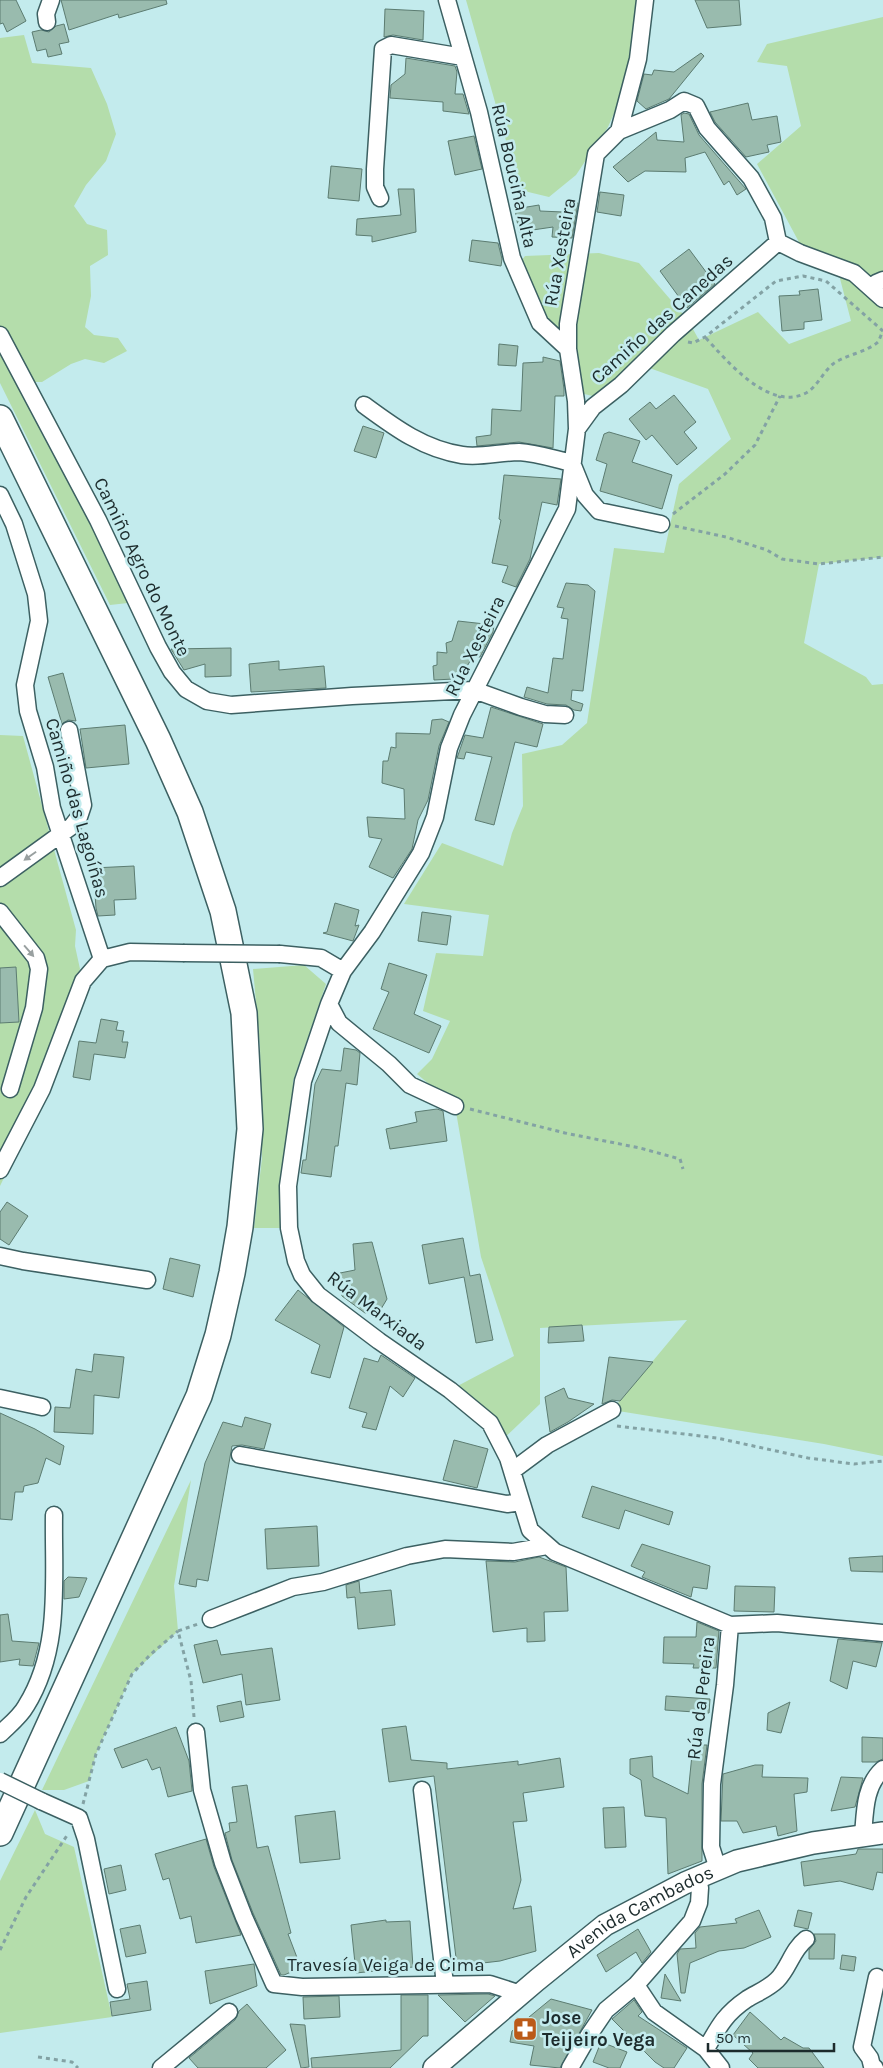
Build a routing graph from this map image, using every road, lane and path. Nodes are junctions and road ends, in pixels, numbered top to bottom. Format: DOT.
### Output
graph roads {
  1 [pos="51,0"];
  2 [pos="447,0"];
  3 [pos="645,0"];
  4 [pos="47,22"];
  5 [pos="463,57"];
  6 [pos="619,131"];
  7 [pos="380,198"];
  8 [pos="778,242"];
  9 [pos="876,282"];
  10 [pos="883,299"];
  11 [pos="883,331"];
  12 [pos="0,335"];
  13 [pos="705,337"];
  14 [pos="683,341"];
  15 [pos="568,349"];
  16 [pos="780,396"];
  17 [pos="364,404"];
  18 [pos="0,418"];
  19 [pos="576,429"];
  20 [pos="572,463"];
  21 [pos="0,495"];
  22 [pos="661,524"];
  23 [pos="883,557"];
  24 [pos="474,690"];
  25 [pos="566,715"];
  26 [pos="69,730"];
  27 [pos="61,835"];
  28 [pos="0,878"];
  29 [pos="0,912"];
  30 [pos="102,959"];
  31 [pos="343,971"];
  32 [pos="329,1004"];
  33 [pos="10,1089"];
  34 [pos="455,1106"];
  35 [pos="684,1168"];
  36 [pos="0,1170"];
  37 [pos="0,1256"];
  38 [pos="146,1280"];
  39 [pos="0,1398"];
  40 [pos="42,1407"];
  41 [pos="611,1418"];
  42 [pos="240,1455"];
  43 [pos="883,1461"];
  44 [pos="512,1471"];
  45 [pos="521,1502"];
  46 [pos="54,1515"];
  47 [pos="547,1546"];
  48 [pos="211,1619"];
  49 [pos="730,1624"];
  50 [pos="178,1631"];
  51 [pos="883,1633"];
  52 [pos="196,1732"];
  53 [pos="0,1734"];
  54 [pos="883,1769"];
  55 [pos="0,1782"];
  56 [pos="422,1790"];
  57 [pos="79,1818"];
  58 [pos="0,1833"];
  59 [pos="873,1835"];
  60 [pos="718,1869"];
  61 [pos="697,1877"];
  62 [pos="806,1939"];
  63 [pos="0,1950"];
  64 [pos="877,1976"];
  65 [pos="445,1984"];
  66 [pos="636,1985"];
  67 [pos="117,1989"];
  68 [pos="521,1994"];
  69 [pos="229,2012"];
  70 [pos="706,2049"];
  71 [pos="38,2057"];
  72 [pos="78,2068"];
  73 [pos="161,2068"];
  74 [pos="434,2068"];
  75 [pos="570,2068"];
  76 [pos="721,2068"];
  77 [pos="875,2068"];
  1 -- 4 [label="street"];
  2 -- 5 [label="street, Rúa Bouciña Alta"];
  3 -- 6 [label="street"];
  5 -- 7 [label="street"];
  5 -- 15 [label="street, Rúa Bouciña Alta"];
  6 -- 8 [label="street"];
  6 -- 15 [label="street, Rúa Xesteira"];
  8 -- 9 [label="street"];
  8 -- 19 [label="street, Camiño das Canedas"];
  9 -- 10 [label="street"];
  11 -- 13 [label="path"];
  11 -- 16 [label="path"];
  12 -- 24 [label="street, Camiño Agro do Monte"];
  13 -- 14 [label="path"];
  13 -- 16 [label="path"];
  15 -- 19 [label="street, Rúa Xesteira"];
  16 -- 22 [label="path"];
  17 -- 20 [label="street"];
  18 -- 58 [label="highway"];
  19 -- 20 [label="street, Rúa Xesteira"];
  20 -- 22 [label="street"];
  20 -- 24 [label="street, Rúa Xesteira"];
  21 -- 27 [label="street, Camiño das Lagoíñas"];
  22 -- 23 [label="path"];
  24 -- 25 [label="street"];
  24 -- 31 [label="street, Rúa Xesteira"];
  26 -- 27 [label="street"];
  27 -- 28 [label="street, one-way"];
  27 -- 30 [label="street, Camiño das Lagoíñas"];
  29 -- 33 [label="street, one-way"];
  30 -- 31 [label="street, bridge"];
  30 -- 36 [label="street"];
  31 -- 32 [label="street, Rúa Xesteira"];
  32 -- 34 [label="street"];
  32 -- 44 [label="street, Rúa Marxiada"];
  34 -- 35 [label="path"];
  37 -- 38 [label="street"];
  39 -- 40 [label="street"];
  41 -- 43 [label="path"];
  41 -- 44 [label="street"];
  42 -- 45 [label="street"];
  44 -- 45 [label="street, Rúa Marxiada"];
  45 -- 47 [label="street, Rúa Marxiada"];
  46 -- 53 [label="street"];
  47 -- 48 [label="street"];
  47 -- 49 [label="street, Rúa Marxiada"];
  48 -- 50 [label="path"];
  49 -- 51 [label="street, Rúa da Pereira"];
  49 -- 60 [label="street, Rúa da Pereira"];
  50 -- 52 [label="path"];
  50 -- 57 [label="path"];
  52 -- 65 [label="street, Travesía Veiga de Cima"];
  54 -- 59 [label="street"];
  55 -- 57 [label="street, bridge"];
  56 -- 65 [label="street"];
  57 -- 63 [label="path"];
  57 -- 67 [label="street"];
  59 -- 60 [label="main road, Avenida Cambados"];
  60 -- 61 [label="main road, Avenida Cambados"];
  61 -- 66 [label="street"];
  61 -- 68 [label="main road, Avenida Cambados"];
  62 -- 70 [label="street"];
  64 -- 77 [label="street"];
  65 -- 68 [label="street, Travesía Veiga de Cima"];
  66 -- 70 [label="street"];
  66 -- 75 [label="street"];
  68 -- 74 [label="main road, Avenida Cambados"];
  69 -- 73 [label="street"];
  70 -- 76 [label="street"];
  71 -- 72 [label="path"];
}
